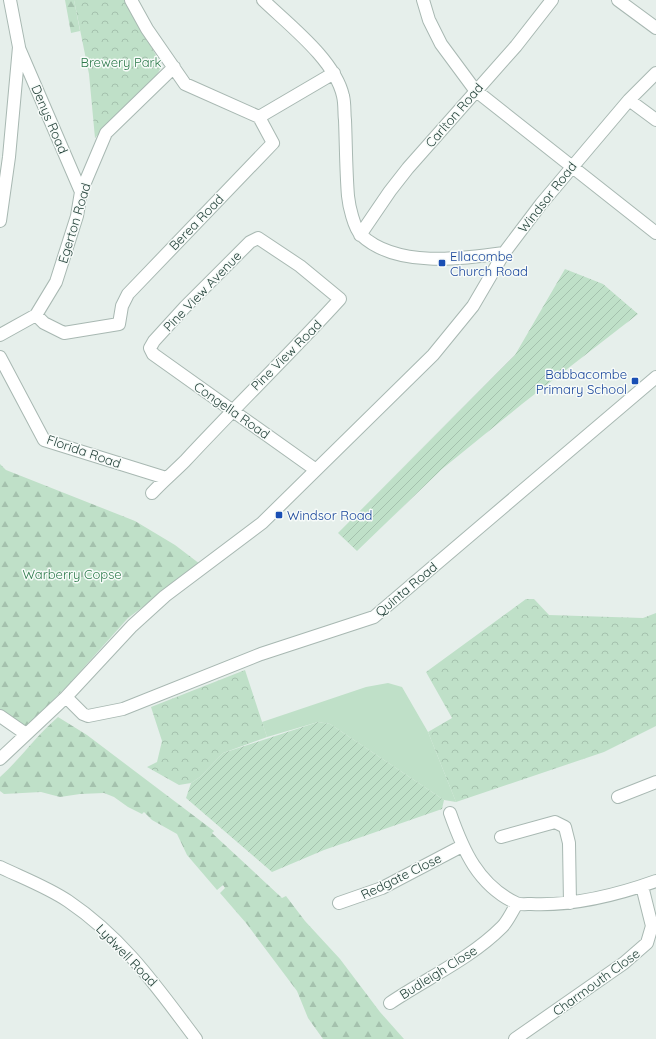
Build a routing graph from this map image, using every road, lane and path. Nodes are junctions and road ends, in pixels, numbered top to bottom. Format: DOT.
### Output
graph roads {
  1 [pos="10,0"];
  2 [pos="131,0"];
  3 [pos="263,0"];
  4 [pos="423,0"];
  5 [pos="552,0"];
  6 [pos="618,0"];
  7 [pos="274,5"];
  8 [pos="656,28"];
  9 [pos="18,47"];
  10 [pos="174,67"];
  11 [pos="334,73"];
  12 [pos="656,74"];
  13 [pos="475,90"];
  14 [pos="629,100"];
  15 [pos="259,117"];
  16 [pos="656,120"];
  17 [pos="572,166"];
  18 [pos="81,192"];
  19 [pos="0,220"];
  20 [pos="656,233"];
  21 [pos="360,235"];
  22 [pos="504,253"];
  23 [pos="340,299"];
  24 [pos="36,315"];
  25 [pos="0,335"];
  26 [pos="150,348"];
  27 [pos="0,357"];
  28 [pos="656,377"];
  29 [pos="231,411"];
  30 [pos="316,470"];
  31 [pos="166,478"];
  32 [pos="152,493"];
  33 [pos="66,697"];
  34 [pos="0,716"];
  35 [pos="26,734"];
  36 [pos="0,759"];
  37 [pos="656,782"];
  38 [pos="618,797"];
  39 [pos="450,813"];
  40 [pos="501,837"];
  41 [pos="462,846"];
  42 [pos="0,867"];
  43 [pos="656,881"];
  44 [pos="642,886"];
  45 [pos="339,903"];
  46 [pos="570,903"];
  47 [pos="517,904"];
  48 [pos="390,1003"];
  49 [pos="196,1039"];
  50 [pos="515,1039"];
  1 -- 9 [label="street"];
  2 -- 10 [label="street"];
  3 -- 7 [label="street"];
  4 -- 13 [label="street"];
  5 -- 13 [label="street, Carlton Road"];
  6 -- 8 [label="street"];
  7 -- 11 [label="street"];
  9 -- 18 [label="street, Denys Road"];
  9 -- 19 [label="street"];
  10 -- 15 [label="street"];
  10 -- 18 [label="street, Egerton Road"];
  11 -- 15 [label="street"];
  11 -- 21 [label="street"];
  12 -- 14 [label="street, Windsor Road"];
  13 -- 17 [label="street"];
  13 -- 21 [label="street, Carlton Road"];
  14 -- 16 [label="street"];
  14 -- 17 [label="street, Windsor Road"];
  15 -- 24 [label="street, Berea Road"];
  17 -- 20 [label="street"];
  17 -- 22 [label="street, Windsor Road"];
  18 -- 24 [label="street, Egerton Road"];
  21 -- 22 [label="street"];
  22 -- 30 [label="street, Windsor Road"];
  23 -- 26 [label="street, Pine View Avenue"];
  23 -- 29 [label="street, Pine View Road"];
  24 -- 25 [label="street, Egerton Road"];
  26 -- 29 [label="street, Congella Road"];
  27 -- 31 [label="street, Florida Road"];
  28 -- 33 [label="street, Quinta Road"];
  29 -- 30 [label="street, Congella Road"];
  29 -- 31 [label="street, Pine View Road"];
  30 -- 33 [label="street, Windsor Road"];
  31 -- 32 [label="street, Pine View Road"];
  33 -- 35 [label="street, Windsor Road"];
  34 -- 35 [label="street"];
  35 -- 36 [label="street, Windsor Road"];
  37 -- 38 [label="street"];
  39 -- 41 [label="street"];
  40 -- 46 [label="street"];
  41 -- 45 [label="street, Redgate Close"];
  41 -- 47 [label="street"];
  42 -- 49 [label="street, Lydwell Road"];
  43 -- 44 [label="street"];
  44 -- 46 [label="street"];
  44 -- 50 [label="street, Charmouth Close"];
  46 -- 47 [label="street"];
  47 -- 48 [label="street, Budleigh Close"];
}
